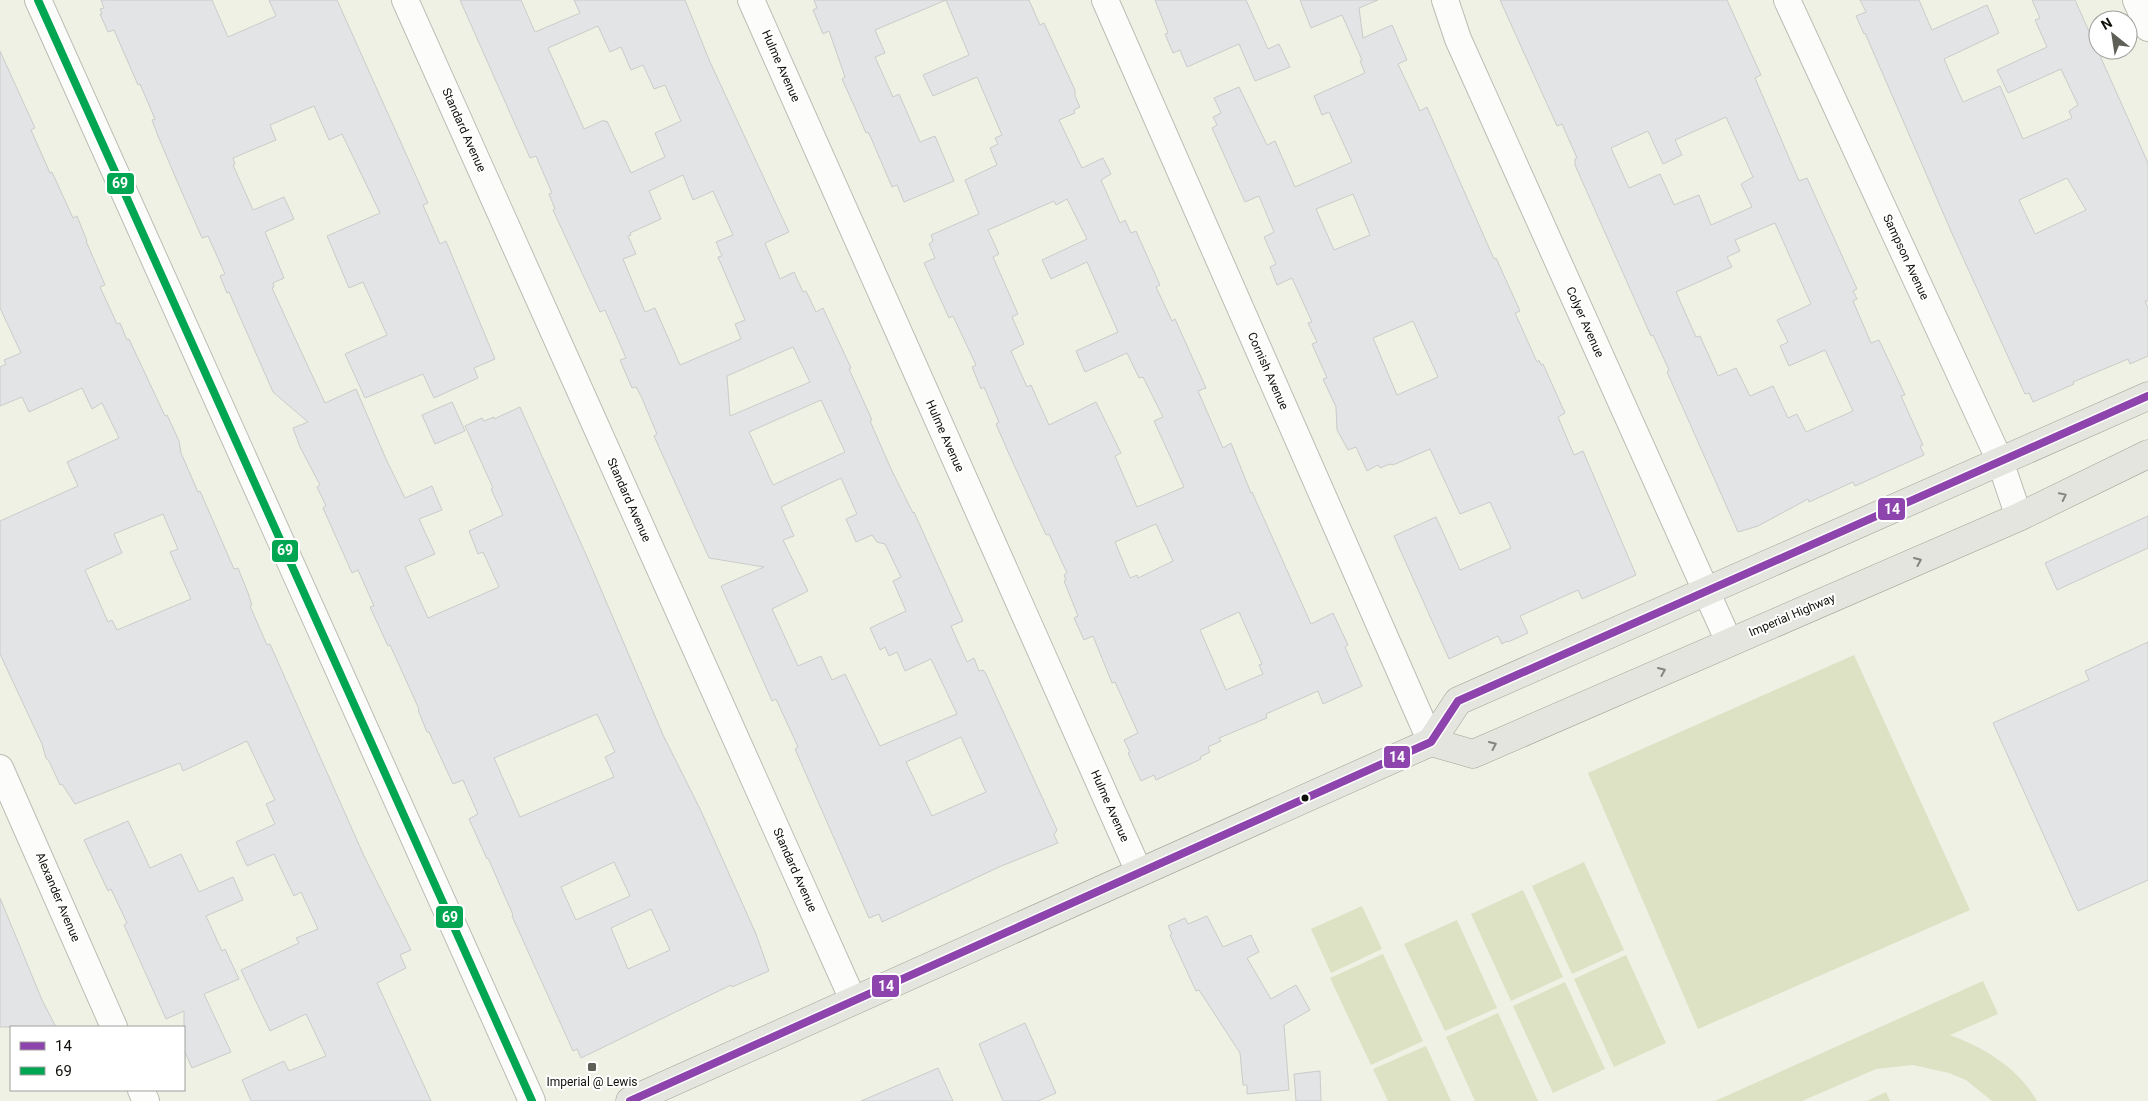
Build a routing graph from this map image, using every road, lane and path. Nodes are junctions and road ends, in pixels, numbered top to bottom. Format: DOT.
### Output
graph roads {
  1 [pos="38,0"];
  2 [pos="405,0"];
  3 [pos="751,0"];
  4 [pos="1105,0"];
  5 [pos="1445,0"];
  6 [pos="1788,0"];
  7 [pos="2136,0"];
  8 [pos="2148,28"];
  9 [pos="2148,396"];
  10 [pos="2148,454"];
  11 [pos="2000,461"];
  12 [pos="2019,517"];
  13 [pos="1706,592"];
  14 [pos="1729,642"];
  15 [pos="1431,742"];
  16 [pos="0,768"];
  17 [pos="1139,872"];
  18 [pos="853,1000"];
  19 [pos="114,1026"];
  20 [pos="532,1101"];
  21 [pos="630,1101"];
  1 -- 20 [label="street"];
  2 -- 18 [label="street, Standard Avenue"];
  3 -- 17 [label="street, Hulme Avenue"];
  4 -- 15 [label="street, Cornish Avenue"];
  5 -- 13 [label="street, Colyer Avenue"];
  6 -- 11 [label="street, Sampson Avenue"];
  7 -- 8 [label="street"];
  9 -- 11 [label="main road"];
  12 -- 10 [label="main road, Imperial Highway, one-way"];
  11 -- 12 [label="street, Sampson Avenue"];
  11 -- 13 [label="main road"];
  14 -- 12 [label="main road, Imperial Highway, one-way"];
  13 -- 14 [label="street, Colyer Avenue"];
  13 -- 15 [label="main road"];
  15 -- 14 [label="main road, Imperial Highway, one-way"];
  15 -- 17 [label="main road"];
  16 -- 19 [label="street, Alexander Avenue"];
  17 -- 18 [label="main road"];
  18 -- 21 [label="main road"];
}
